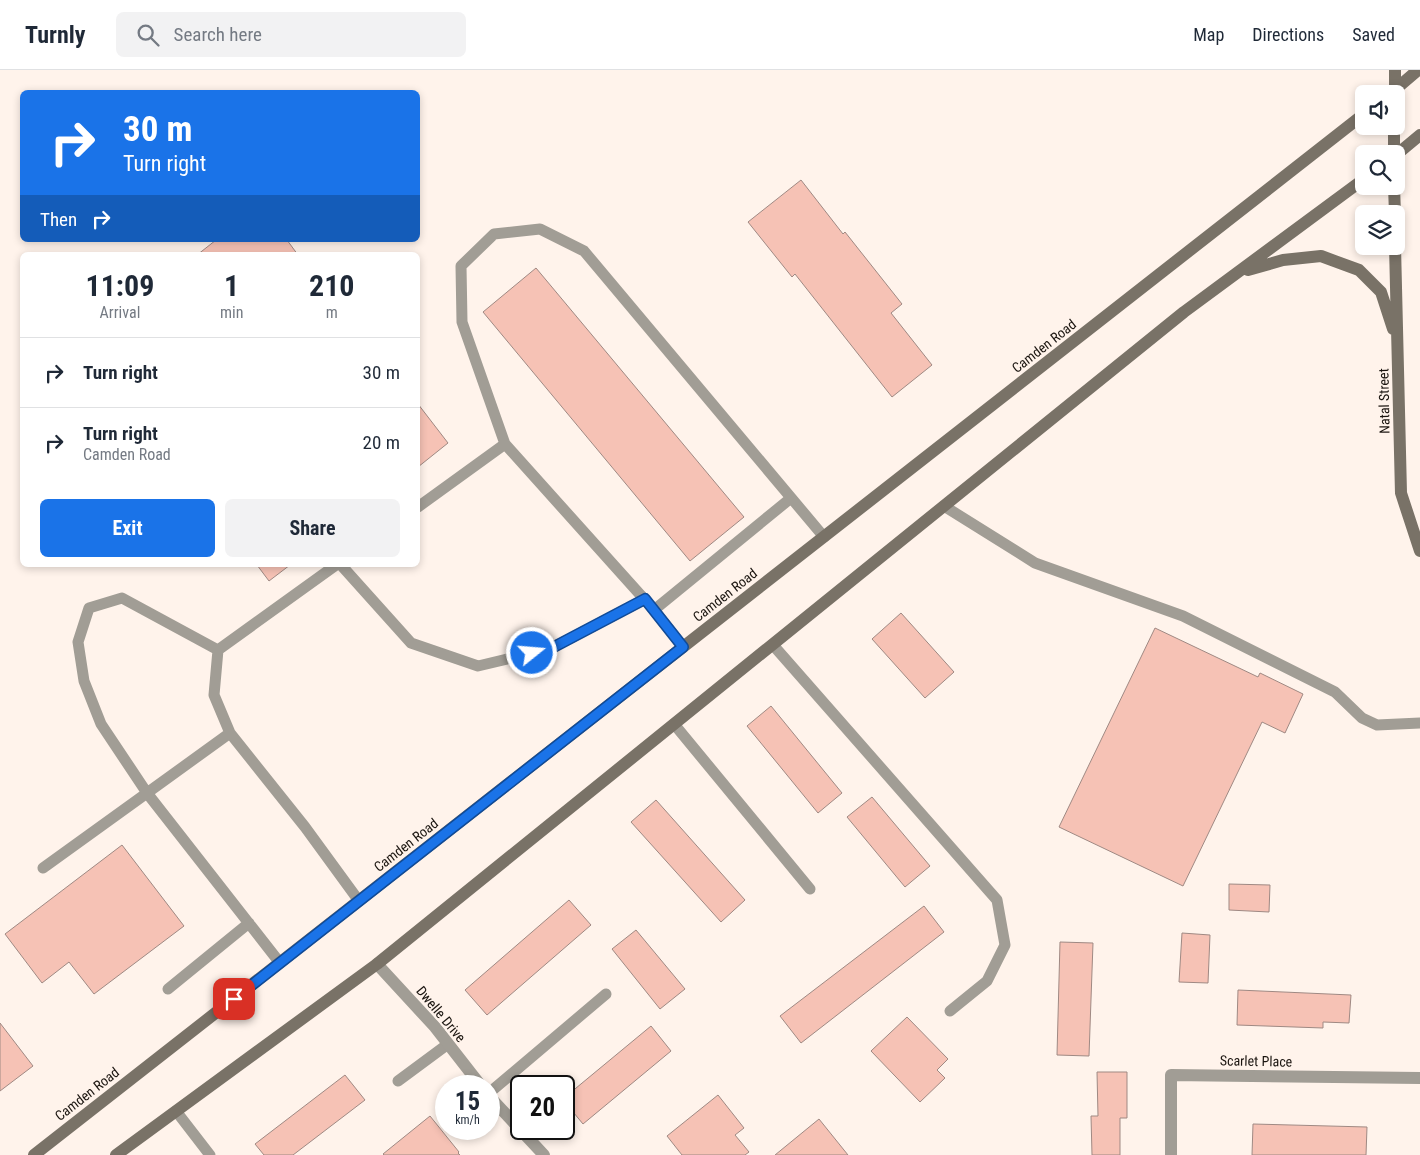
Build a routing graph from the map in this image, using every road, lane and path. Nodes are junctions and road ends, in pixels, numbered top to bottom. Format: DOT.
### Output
graph roads {
  1 [pos="1395,70"];
  2 [pos="1418,70"];
  3 [pos="1394,85"];
  4 [pos="1401,85"];
  5 [pos="1355,121"];
  6 [pos="1420,135"];
  7 [pos="1405,146"];
  8 [pos="1355,186"];
  9 [pos="1395,255"];
  10 [pos="1240,272"];
  11 [pos="1397,341"];
  12 [pos="505,444"];
  13 [pos="791,498"];
  14 [pos="420,506"];
  15 [pos="944,506"];
  16 [pos="824,537"];
  17 [pos="1420,551"];
  18 [pos="333,567"];
  19 [pos="343,567"];
  20 [pos="645,599"];
  21 [pos="654,610"];
  22 [pos="773,645"];
  23 [pos="683,647"];
  24 [pos="218,650"];
  25 [pos="1420,723"];
  26 [pos="674,724"];
  27 [pos="230,733"];
  28 [pos="146,793"];
  29 [pos="43,868"];
  30 [pos="810,889"];
  31 [pos="359,901"];
  32 [pos="249,923"];
  33 [pos="280,963"];
  34 [pos="377,964"];
  35 [pos="168,989"];
  36 [pos="606,994"];
  37 [pos="950,1011"];
  38 [pos="448,1044"];
  39 [pos="472,1075"];
  40 [pos="1420,1078"];
  41 [pos="398,1081"];
  42 [pos="500,1086"];
  43 [pos="500,1107"];
  44 [pos="176,1111"];
  45 [pos="34,1155"];
  46 [pos="116,1155"];
  47 [pos="210,1155"];
  48 [pos="544,1155"];
  49 [pos="1171,1155"];
  1 -- 3 [label="street"];
  2 -- 4 [label="street"];
  5 -- 16 [label="street, Camden Road"];
  6 -- 7 [label="street"];
  8 -- 10 [label="street"];
  9 -- 11 [label="street, Natal Street"];
  10 -- 11 [label="street"];
  10 -- 15 [label="street"];
  11 -- 17 [label="street, Natal Street"];
  12 -- 13 [label="lane"];
  12 -- 14 [label="lane"];
  12 -- 20 [label="lane"];
  13 -- 16 [label="lane"];
  13 -- 21 [label="lane"];
  15 -- 22 [label="street"];
  15 -- 25 [label="lane"];
  16 -- 23 [label="street, Camden Road"];
  18 -- 24 [label="lane"];
  19 -- 20 [label="lane"];
  20 -- 21 [label="lane"];
  21 -- 23 [label="lane"];
  22 -- 26 [label="street"];
  22 -- 37 [label="lane"];
  23 -- 31 [label="street, Camden Road"];
  24 -- 27 [label="lane"];
  24 -- 28 [label="lane"];
  26 -- 30 [label="lane"];
  26 -- 34 [label="street"];
  27 -- 28 [label="lane"];
  27 -- 31 [label="lane"];
  28 -- 29 [label="lane"];
  28 -- 32 [label="lane"];
  31 -- 33 [label="street, Camden Road"];
  32 -- 33 [label="lane"];
  32 -- 35 [label="lane"];
  33 -- 45 [label="street, Camden Road"];
  34 -- 38 [label="street, Dwelle Drive"];
  34 -- 44 [label="street"];
  36 -- 42 [label="lane"];
  38 -- 39 [label="street, Dwelle Drive"];
  38 -- 41 [label="lane"];
  40 -- 49 [label="street, Scarlet Place"];
  43 -- 48 [label="street"];
  44 -- 46 [label="street"];
  44 -- 47 [label="lane"];
}
